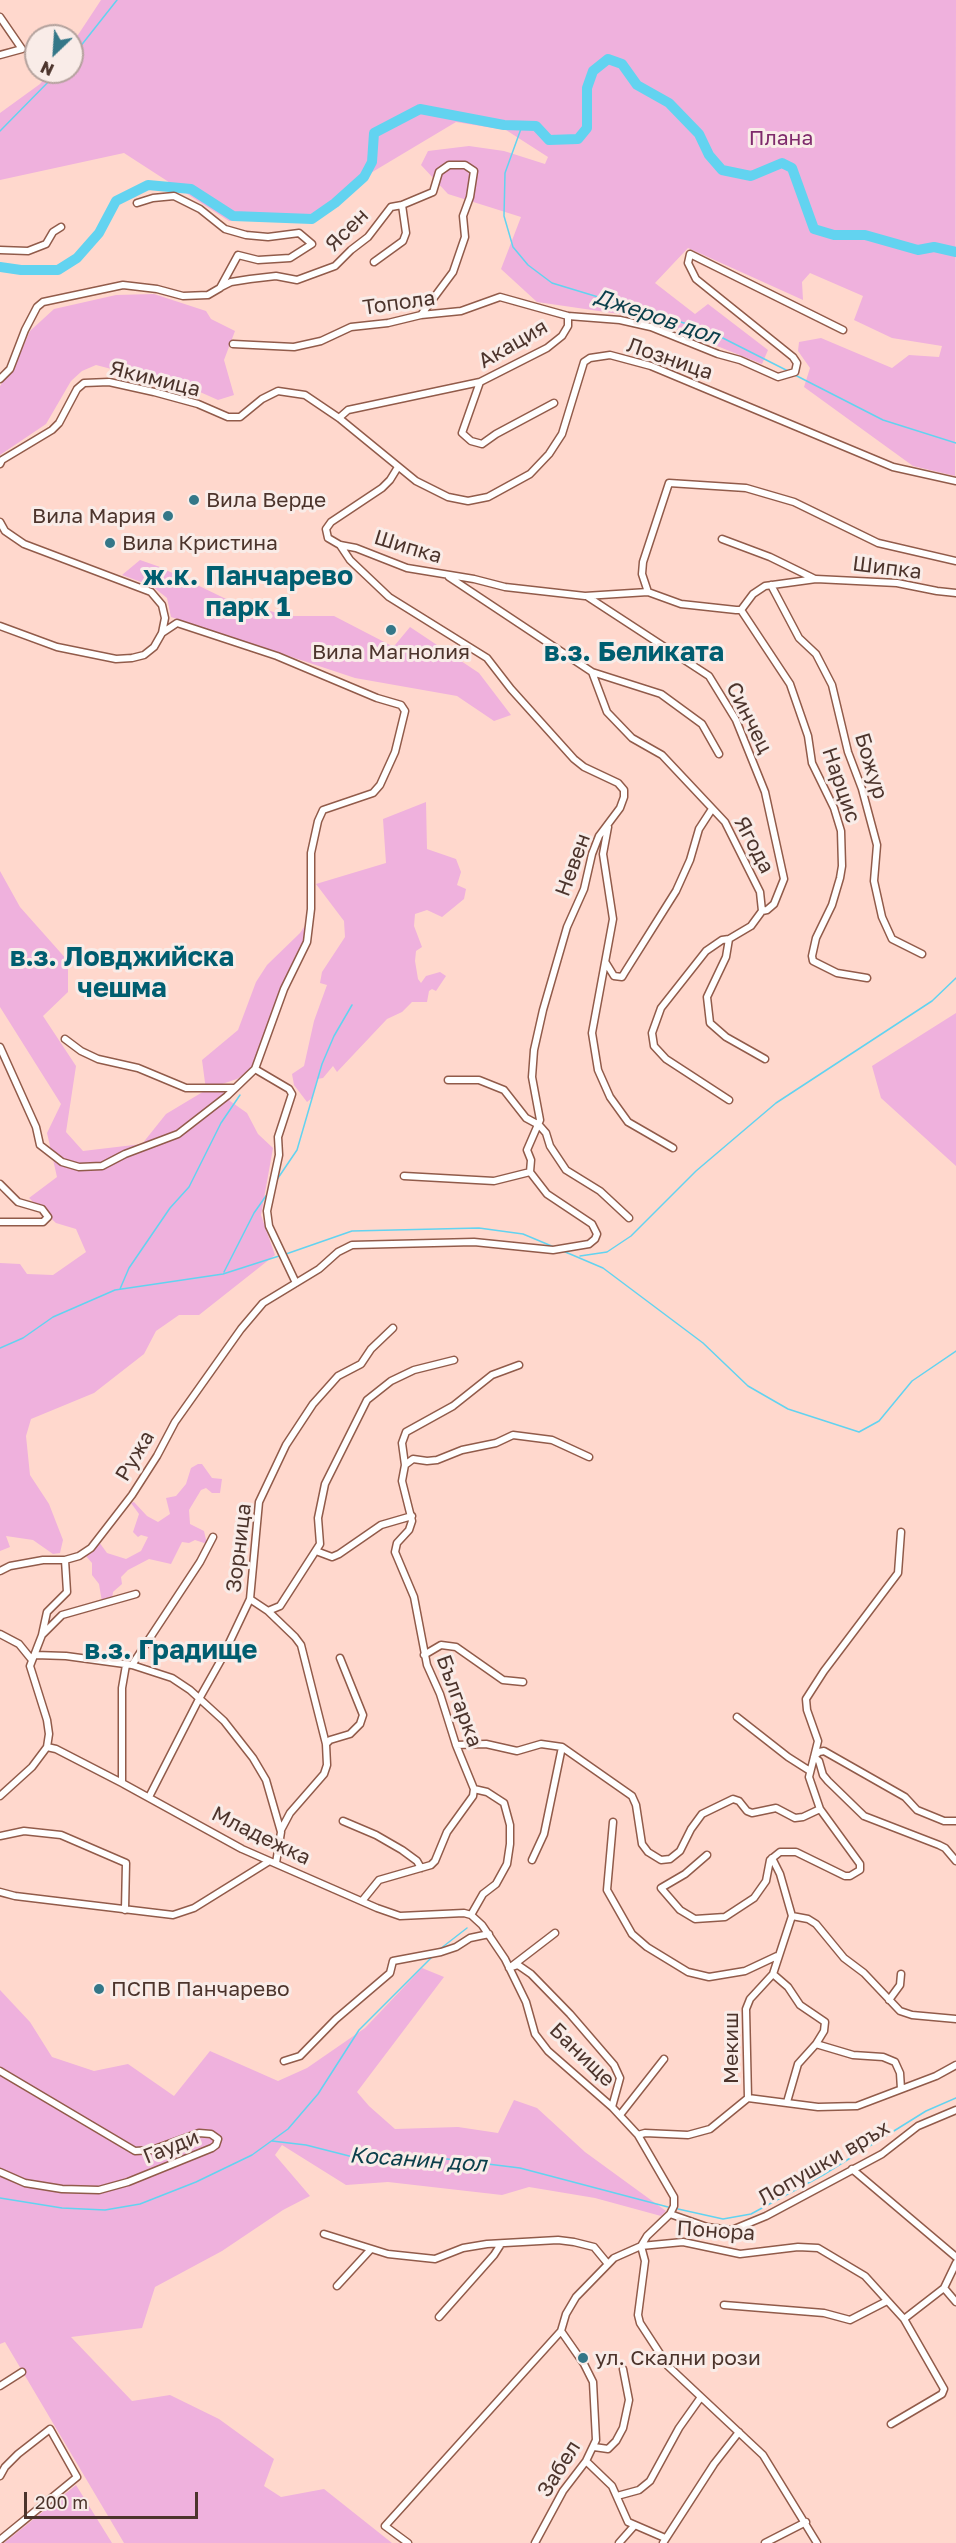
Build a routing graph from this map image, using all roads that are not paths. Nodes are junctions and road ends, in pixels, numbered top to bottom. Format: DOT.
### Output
graph roads {
  1 [pos="0,17"];
  2 [pos="0,55"];
  3 [pos="137,203"];
  4 [pos="402,205"];
  5 [pos="61,227"];
  6 [pos="0,250"];
  7 [pos="374,262"];
  8 [pos="220,288"];
  9 [pos="421,315"];
  10 [pos="568,316"];
  11 [pos="843,330"];
  12 [pos="233,344"];
  13 [pos="0,379"];
  14 [pos="480,382"];
  15 [pos="554,403"];
  16 [pos="228,417"];
  17 [pos="339,418"];
  18 [pos="0,464"];
  19 [pos="398,467"];
  20 [pos="956,481"];
  21 [pos="0,522"];
  22 [pos="722,539"];
  23 [pos="340,545"];
  24 [pos="956,561"];
  25 [pos="449,577"];
  26 [pos="816,579"];
  27 [pos="771,585"];
  28 [pos="648,592"];
  29 [pos="956,593"];
  30 [pos="585,596"];
  31 [pos="741,610"];
  32 [pos="0,626"];
  33 [pos="162,633"];
  34 [pos="592,672"];
  35 [pos="719,754"];
  36 [pos="712,809"];
  37 [pos="608,827"];
  38 [pos="762,910"];
  39 [pos="729,939"];
  40 [pos="922,954"];
  41 [pos="605,962"];
  42 [pos="867,978"];
  43 [pos="65,1039"];
  44 [pos="0,1047"];
  45 [pos="765,1059"];
  46 [pos="255,1069"];
  47 [pos="448,1080"];
  48 [pos="235,1088"];
  49 [pos="729,1101"];
  50 [pos="539,1125"];
  51 [pos="673,1148"];
  52 [pos="530,1172"];
  53 [pos="404,1176"];
  54 [pos="0,1184"];
  55 [pos="629,1218"];
  56 [pos="0,1222"];
  57 [pos="296,1283"];
  58 [pos="393,1328"];
  59 [pos="454,1360"];
  60 [pos="519,1365"];
  61 [pos="589,1457"];
  62 [pos="405,1464"];
  63 [pos="411,1516"];
  64 [pos="901,1532"];
  65 [pos="213,1537"];
  66 [pos="316,1551"];
  67 [pos="65,1560"];
  68 [pos="0,1570"];
  69 [pos="136,1594"];
  70 [pos="250,1599"];
  71 [pos="268,1611"];
  72 [pos="0,1634"];
  73 [pos="42,1635"];
  74 [pos="424,1655"];
  75 [pos="33,1657"];
  76 [pos="340,1658"];
  77 [pos="129,1665"];
  78 [pos="523,1682"];
  79 [pos="199,1699"];
  80 [pos="737,1717"];
  81 [pos="326,1744"];
  82 [pos="456,1745"];
  83 [pos="47,1747"];
  84 [pos="562,1747"];
  85 [pos="814,1757"];
  86 [pos="810,1771"];
  87 [pos="122,1783"];
  88 [pos="474,1790"];
  89 [pos="0,1796"];
  90 [pos="149,1797"];
  91 [pos="820,1809"];
  92 [pos="343,1821"];
  93 [pos="956,1821"];
  94 [pos="613,1822"];
  95 [pos="280,1832"];
  96 [pos="0,1836"];
  97 [pos="707,1855"];
  98 [pos="772,1858"];
  99 [pos="532,1860"];
  100 [pos="268,1862"];
  101 [pos="956,1862"];
  102 [pos="276,1863"];
  103 [pos="421,1868"];
  104 [pos="0,1892"];
  105 [pos="362,1901"];
  106 [pos="125,1910"];
  107 [pos="471,1915"];
  108 [pos="792,1916"];
  109 [pos="555,1933"];
  110 [pos="489,1934"];
  111 [pos="777,1956"];
  112 [pos="509,1968"];
  113 [pos="773,1974"];
  114 [pos="901,1974"];
  115 [pos="889,2001"];
  116 [pos="955,2018"];
  117 [pos="816,2044"];
  118 [pos="664,2059"];
  119 [pos="284,2061"];
  120 [pos="956,2065"];
  121 [pos="0,2071"];
  122 [pos="901,2089"];
  123 [pos="748,2098"];
  124 [pos="787,2102"];
  125 [pos="612,2107"];
  126 [pos="956,2110"];
  127 [pos="620,2115"];
  128 [pos="638,2135"];
  129 [pos="852,2169"];
  130 [pos="0,2172"];
  131 [pos="670,2214"];
  132 [pos="324,2234"];
  133 [pos="501,2244"];
  134 [pos="640,2246"];
  135 [pos="371,2249"];
  136 [pos="956,2257"];
  137 [pos="956,2263"];
  138 [pos="608,2264"];
  139 [pos="337,2286"];
  140 [pos="944,2288"];
  141 [pos="887,2301"];
  142 [pos="956,2302"];
  143 [pos="724,2305"];
  144 [pos="439,2317"];
  145 [pos="904,2319"];
  146 [pos="561,2331"];
  147 [pos="623,2369"];
  148 [pos="22,2372"];
  149 [pos="0,2386"];
  150 [pos="701,2397"];
  151 [pos="891,2424"];
  152 [pos="739,2432"];
  153 [pos="594,2447"];
  154 [pos="586,2461"];
  155 [pos="0,2476"];
  156 [pos="617,2496"];
  157 [pos="806,2522"];
  158 [pos="634,2526"];
  159 [pos="0,2540"];
  160 [pos="664,2540"];
  161 [pos="408,2543"];
  162 [pos="535,2543"];
  163 [pos="618,2543"];
  164 [pos="765,2543"];
  165 [pos="817,2543"];
  1 -- 2 [label="street"];
  3 -- 8 [label="street"];
  4 -- 7 [label="street"];
  4 -- 8 [label="street, Ясен"];
  4 -- 9 [label="street, Ясен"];
  5 -- 6 [label="street"];
  8 -- 13 [label="street, Ясен"];
  9 -- 10 [label="street, Топола"];
  9 -- 12 [label="street, Топола"];
  10 -- 11 [label="street, Акация"];
  10 -- 14 [label="street, Акация"];
  14 -- 15 [label="street"];
  14 -- 17 [label="street, Акация"];
  16 -- 17 [label="street, Лозница"];
  16 -- 18 [label="street, Якимица"];
  17 -- 19 [label="street, Лозница"];
  19 -- 20 [label="street, Лозница"];
  19 -- 23 [label="street, Шипка"];
  21 -- 33 [label="street"];
  22 -- 26 [label="street"];
  23 -- 25 [label="street, Шипка"];
  23 -- 37 [label="street, Невен"];
  24 -- 28 [label="street"];
  25 -- 30 [label="street, Шипка"];
  25 -- 34 [label="street"];
  26 -- 27 [label="street, Шипка"];
  26 -- 29 [label="street, Шипка"];
  27 -- 31 [label="street, Шипка"];
  27 -- 40 [label="street, Божур"];
  28 -- 30 [label="street"];
  28 -- 31 [label="street"];
  30 -- 38 [label="street, Синчец"];
  31 -- 42 [label="street, Нарцис"];
  32 -- 33 [label="street"];
  33 -- 46 [label="street"];
  34 -- 35 [label="street"];
  34 -- 36 [label="street, Ягода"];
  36 -- 38 [label="street, Ягода"];
  36 -- 41 [label="street"];
  37 -- 41 [label="street"];
  37 -- 50 [label="street, Невен"];
  38 -- 39 [label="street"];
  39 -- 45 [label="street"];
  39 -- 49 [label="street"];
  41 -- 51 [label="street"];
  43 -- 48 [label="street"];
  44 -- 48 [label="street"];
  46 -- 48 [label="street"];
  46 -- 57 [label="street"];
  47 -- 50 [label="street"];
  50 -- 52 [label="street"];
  50 -- 55 [label="street, Невен"];
  52 -- 53 [label="street"];
  52 -- 57 [label="street, Ружа"];
  54 -- 56 [label="street"];
  57 -- 67 [label="street, Ружа"];
  58 -- 70 [label="street, Зорница"];
  59 -- 66 [label="street"];
  60 -- 62 [label="street"];
  61 -- 62 [label="street"];
  62 -- 63 [label="street"];
  63 -- 66 [label="street"];
  63 -- 74 [label="street, Българка"];
  64 -- 85 [label="street"];
  65 -- 77 [label="street"];
  66 -- 71 [label="street"];
  67 -- 68 [label="street, Ружа"];
  67 -- 73 [label="street"];
  69 -- 73 [label="street"];
  70 -- 71 [label="street"];
  70 -- 79 [label="street, Зорница"];
  71 -- 81 [label="street"];
  72 -- 75 [label="street"];
  73 -- 75 [label="street"];
  74 -- 78 [label="street"];
  74 -- 82 [label="street, Българка"];
  75 -- 77 [label="street"];
  75 -- 83 [label="street"];
  76 -- 81 [label="street"];
  77 -- 79 [label="street"];
  77 -- 87 [label="street"];
  79 -- 90 [label="street, Зорница"];
  79 -- 95 [label="street"];
  80 -- 86 [label="street"];
  81 -- 95 [label="street"];
  82 -- 84 [label="street"];
  82 -- 88 [label="street, Българка"];
  83 -- 87 [label="street, Младежка"];
  83 -- 89 [label="street"];
  84 -- 91 [label="street"];
  84 -- 99 [label="street"];
  85 -- 86 [label="street"];
  85 -- 93 [label="street"];
  85 -- 101 [label="street"];
  86 -- 91 [label="street"];
  87 -- 90 [label="street, Младежка"];
  88 -- 103 [label="street"];
  88 -- 107 [label="street"];
  90 -- 100 [label="street, Младежка"];
  91 -- 98 [label="street"];
  92 -- 103 [label="street"];
  94 -- 111 [label="street"];
  95 -- 102 [label="street"];
  96 -- 106 [label="street"];
  97 -- 98 [label="street"];
  98 -- 108 [label="street"];
  100 -- 102 [label="street, Младежка"];
  100 -- 106 [label="street"];
  102 -- 105 [label="street, Младежка"];
  103 -- 105 [label="street"];
  104 -- 106 [label="street"];
  105 -- 107 [label="street, Младежка"];
  107 -- 110 [label="street, Банище"];
  108 -- 111 [label="street"];
  108 -- 115 [label="street"];
  109 -- 112 [label="street"];
  110 -- 112 [label="street, Банище"];
  110 -- 119 [label="street"];
  111 -- 113 [label="street"];
  112 -- 125 [label="street, Банище"];
  112 -- 125 [label="street"];
  113 -- 117 [label="street"];
  113 -- 123 [label="street, Мекиш"];
  114 -- 115 [label="street"];
  115 -- 116 [label="street"];
  117 -- 122 [label="street"];
  117 -- 124 [label="street"];
  118 -- 127 [label="street"];
  120 -- 122 [label="street"];
  121 -- 130 [label="street, Гауди"];
  122 -- 124 [label="street"];
  123 -- 124 [label="street"];
  123 -- 128 [label="street, Мекиш"];
  125 -- 127 [label="street, Банище"];
  126 -- 129 [label="street, Лопушки връх"];
  127 -- 128 [label="street, Банище"];
  128 -- 131 [label="street, Банище"];
  129 -- 131 [label="street, Лопушки връх"];
  129 -- 136 [label="street"];
  131 -- 134 [label="street"];
  132 -- 135 [label="street"];
  133 -- 135 [label="street"];
  133 -- 138 [label="street"];
  133 -- 144 [label="street"];
  134 -- 138 [label="street"];
  134 -- 141 [label="street, Понора"];
  134 -- 150 [label="street"];
  135 -- 139 [label="street"];
  137 -- 140 [label="street"];
  138 -- 146 [label="street"];
  140 -- 142 [label="street"];
  140 -- 145 [label="street"];
  141 -- 143 [label="street"];
  141 -- 145 [label="street, Понора"];
  145 -- 151 [label="street, Понора"];
  146 -- 153 [label="street, Забел"];
  146 -- 161 [label="street"];
  147 -- 153 [label="street"];
  148 -- 149 [label="street"];
  150 -- 152 [label="street"];
  150 -- 156 [label="street"];
  152 -- 157 [label="street"];
  152 -- 160 [label="street"];
  153 -- 154 [label="street, Забел"];
  154 -- 156 [label="street"];
  154 -- 162 [label="street, Забел"];
  155 -- 159 [label="street"];
  156 -- 158 [label="street"];
  157 -- 164 [label="street"];
  157 -- 165 [label="street"];
  158 -- 160 [label="street"];
  158 -- 163 [label="street"];
}
